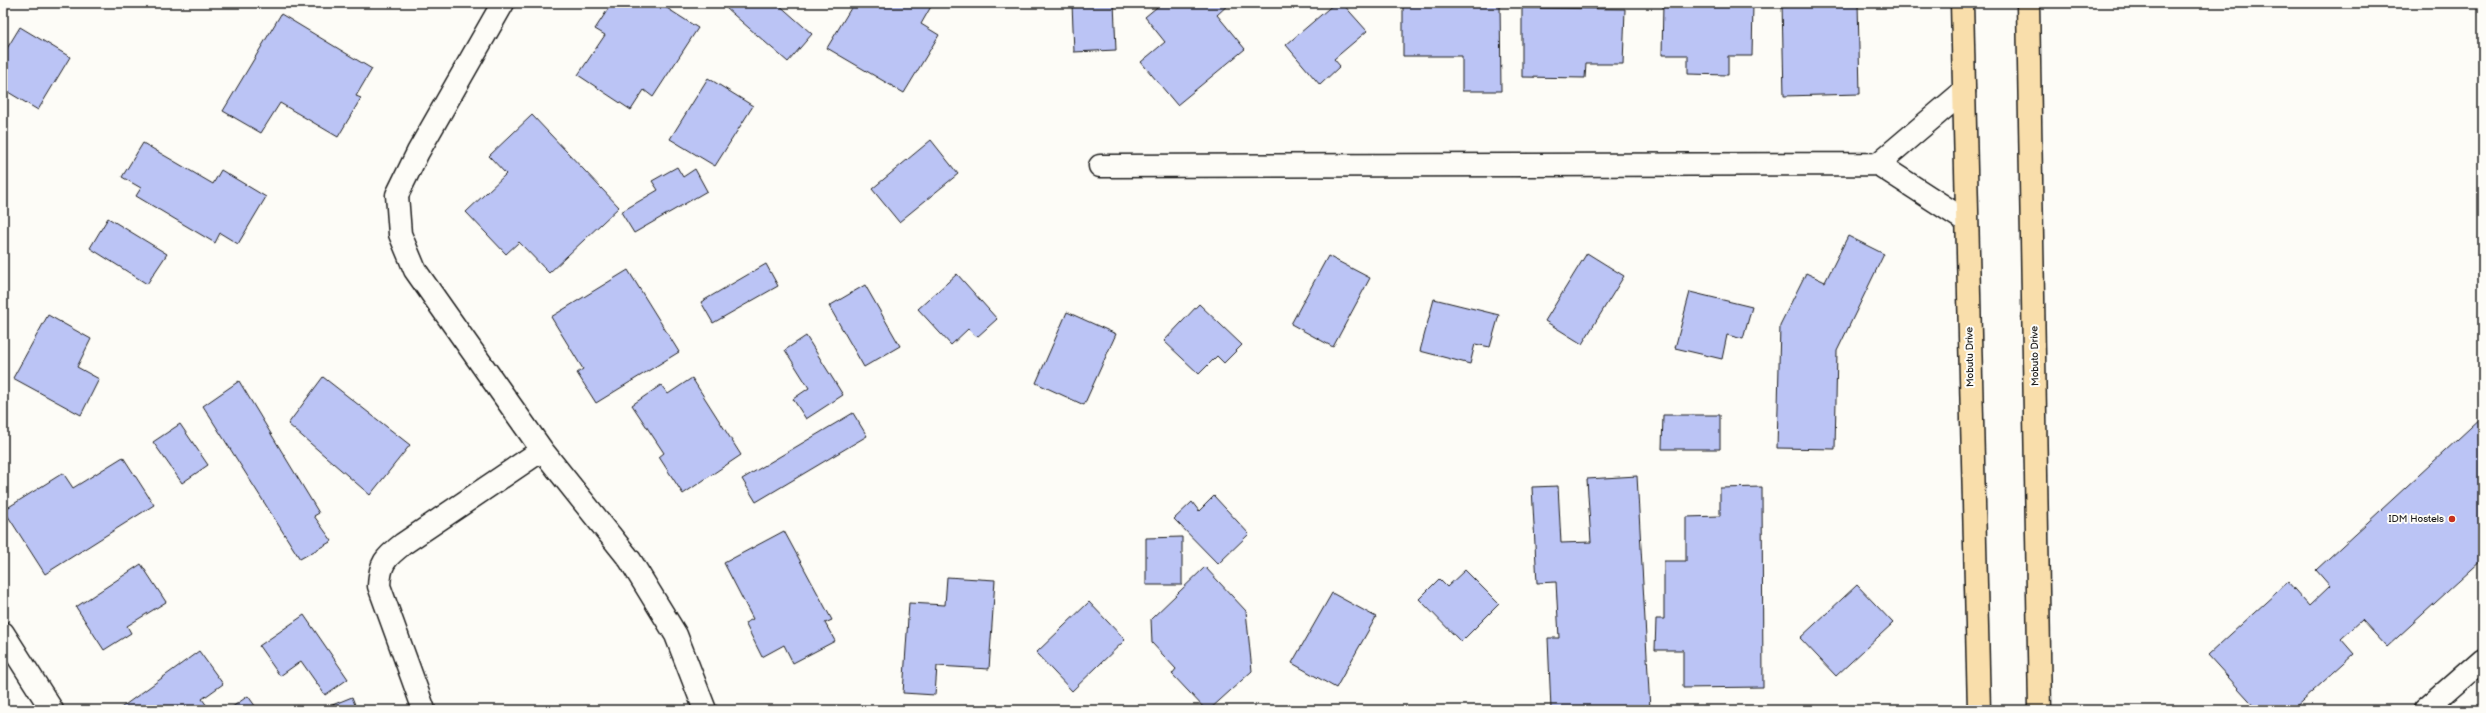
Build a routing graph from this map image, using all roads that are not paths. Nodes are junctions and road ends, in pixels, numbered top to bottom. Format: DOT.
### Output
graph roads {
  1 [pos="504,3"];
  2 [pos="1962,3"];
  3 [pos="2028,3"];
  4 [pos="1964,91"];
  5 [pos="1878,164"];
  6 [pos="1100,166"];
  7 [pos="1966,221"];
  8 [pos="542,450"];
  9 [pos="3,633"];
  10 [pos="2483,659"];
  11 [pos="52,710"];
  12 [pos="424,710"];
  13 [pos="705,710"];
  14 [pos="1979,710"];
  15 [pos="2040,710"];
  16 [pos="2425,710"];
  1 -- 8 [label="street"];
  2 -- 4 [label="main road, Mobutu Drive"];
  3 -- 15 [label="main road, Mobuto Drive"];
  4 -- 5 [label="street"];
  4 -- 7 [label="main road, Mobutu Drive"];
  5 -- 6 [label="street"];
  5 -- 7 [label="street"];
  7 -- 14 [label="main road, Mobutu Drive"];
  8 -- 12 [label="street"];
  8 -- 13 [label="street"];
  9 -- 11 [label="street"];
  10 -- 16 [label="street"];
}
